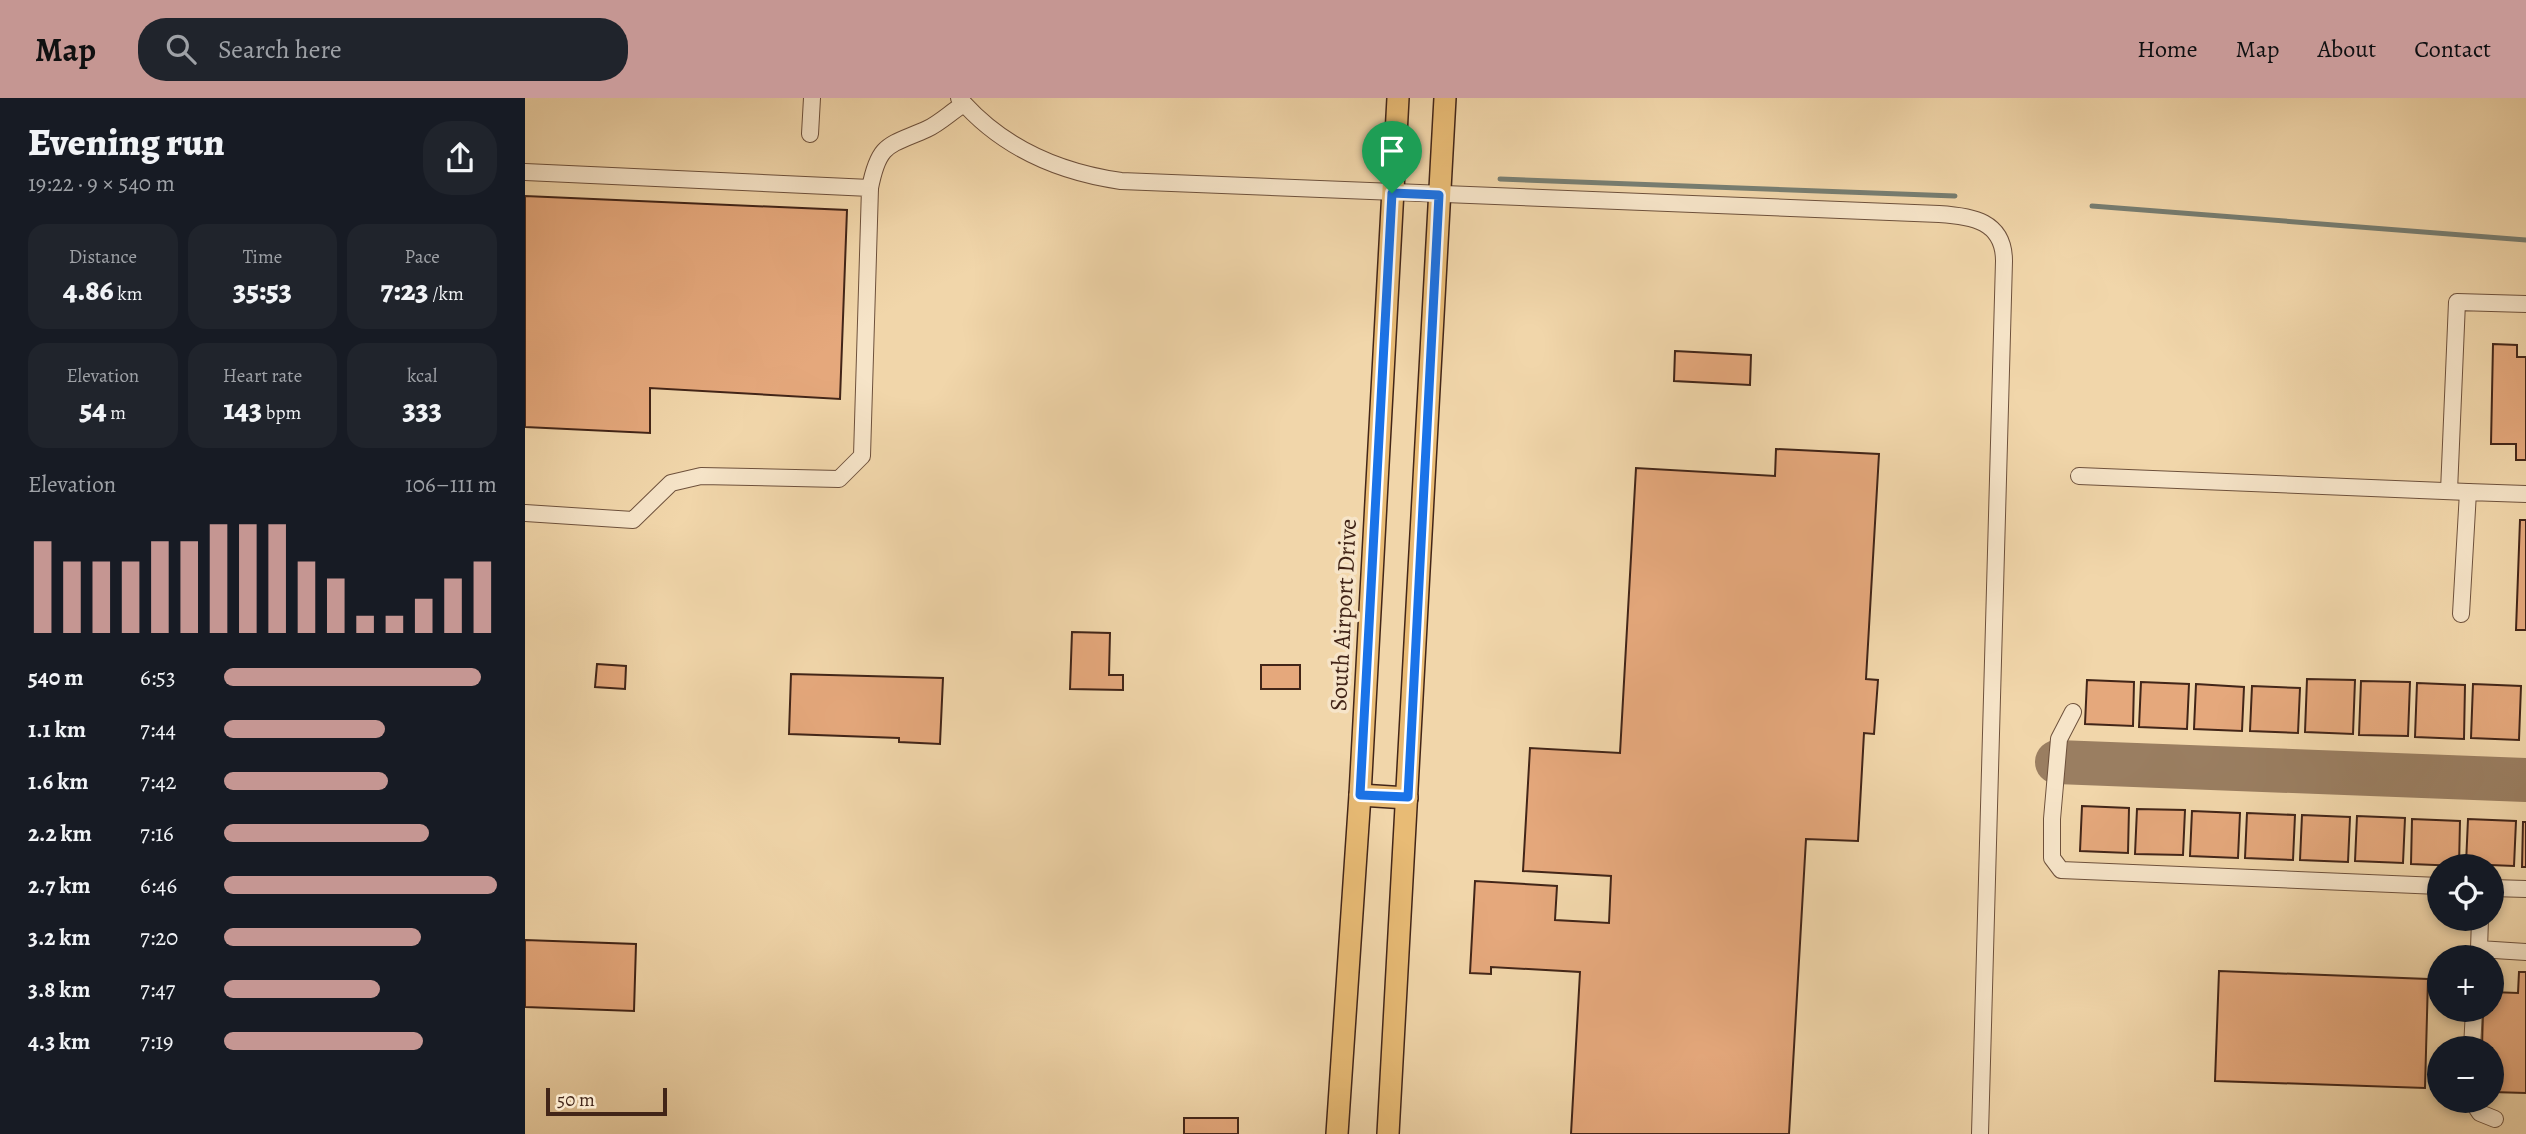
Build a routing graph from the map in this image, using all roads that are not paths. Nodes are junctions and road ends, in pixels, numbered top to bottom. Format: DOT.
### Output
graph roads {
  1 [pos="811,98"];
  2 [pos="1398,98"];
  3 [pos="1445,98"];
  4 [pos="962,101"];
  5 [pos="810,134"];
  6 [pos="525,172"];
  7 [pos="870,188"];
  8 [pos="1392,193"];
  9 [pos="1439,195"];
  10 [pos="2526,304"];
  11 [pos="2079,476"];
  12 [pos="2449,491"];
  13 [pos="2468,492"];
  14 [pos="2526,494"];
  15 [pos="525,513"];
  16 [pos="2461,614"];
  17 [pos="2073,712"];
  18 [pos="1360,795"];
  19 [pos="1408,797"];
  20 [pos="2427,885"];
  21 [pos="2504,888"];
  22 [pos="2526,889"];
  23 [pos="2504,952"];
  24 [pos="2526,952"];
  25 [pos="2480,1113"];
  26 [pos="2495,1119"];
  27 [pos="1337,1134"];
  28 [pos="1388,1134"];
  29 [pos="1980,1134"];
  1 -- 5 [label="street"];
  2 -- 8 [label="main road, South Airport Drive"];
  3 -- 9 [label="main road"];
  4 -- 7 [label="street"];
  4 -- 8 [label="street"];
  6 -- 7 [label="street"];
  7 -- 15 [label="street"];
  8 -- 9 [label="street"];
  8 -- 18 [label="main road, South Airport Drive"];
  9 -- 19 [label="main road"];
  9 -- 29 [label="street"];
  10 -- 12 [label="street"];
  11 -- 12 [label="street"];
  12 -- 13 [label="street"];
  13 -- 14 [label="street"];
  13 -- 16 [label="street"];
  17 -- 20 [label="street"];
  18 -- 19 [label="main road"];
  18 -- 27 [label="main road, South Airport Drive"];
  19 -- 28 [label="main road"];
  21 -- 22 [label="street"];
  23 -- 24 [label="street"];
  25 -- 26 [label="street"];
}
